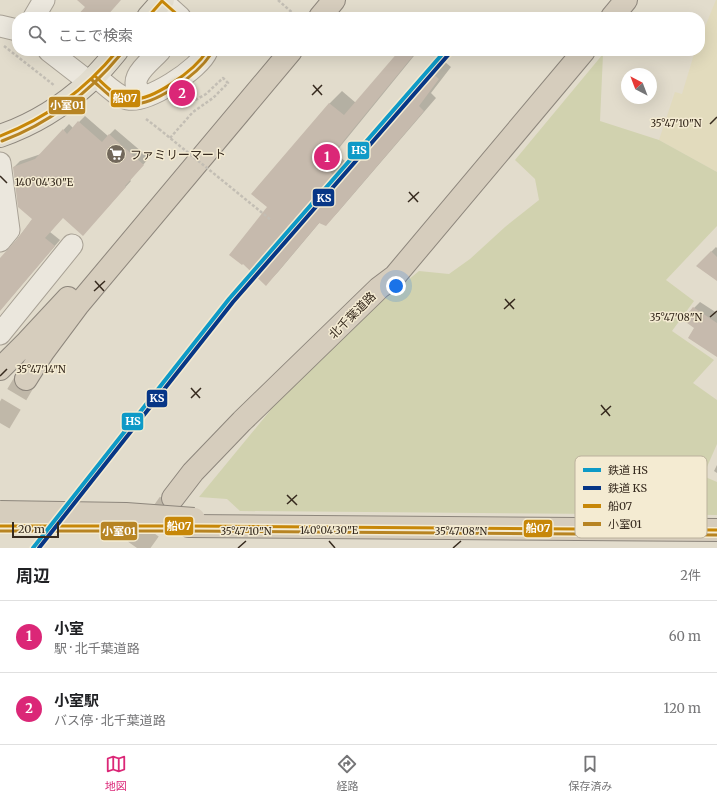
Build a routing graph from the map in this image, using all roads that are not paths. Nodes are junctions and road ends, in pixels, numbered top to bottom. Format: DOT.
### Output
graph roads {
  1 [pos="44,0"];
  2 [pos="162,0"];
  3 [pos="334,0"];
  4 [pos="626,0"];
  5 [pos="37,12"];
  6 [pos="152,12"];
  7 [pos="175,12"];
  8 [pos="324,12"];
  9 [pos="616,12"];
  10 [pos="0,26"];
  11 [pos="12,29"];
  12 [pos="57,56"];
  13 [pos="113,56"];
  14 [pos="155,56"];
  15 [pos="204,56"];
  16 [pos="287,56"];
  17 [pos="580,56"];
  18 [pos="92,79"];
  19 [pos="145,96"];
  20 [pos="0,136"];
  21 [pos="217,140"];
  22 [pos="0,163"];
  23 [pos="0,241"];
  24 [pos="72,245"];
  25 [pos="0,334"];
  26 [pos="0,369"];
  27 [pos="26,379"];
  28 [pos="173,498"];
  29 [pos="0,512"];
  30 [pos="191,523"];
  31 [pos="0,526"];
  32 [pos="575,529"];
  33 [pos="707,530"];
  34 [pos="717,530"];
  1 -- 5 [label="street"];
  2 -- 6 [label="main road"];
  2 -- 7 [label="street"];
  3 -- 8 [label="highway"];
  4 -- 9 [label="highway"];
  10 -- 11 [label="street"];
  12 -- 18 [label="street"];
  13 -- 18 [label="main road"];
  14 -- 19 [label="street"];
  15 -- 19 [label="street"];
  16 -- 21 [label="highway"];
  17 -- 28 [label="highway, 北千葉道路"];
  18 -- 19 [label="street"];
  18 -- 20 [label="main road"];
  21 -- 26 [label="highway"];
  21 -- 27 [label="highway"];
  22 -- 23 [label="street"];
  24 -- 25 [label="street"];
  29 -- 30 [label="highway, bridge"];
  30 -- 31 [label="highway"];
  30 -- 32 [label="highway"];
  33 -- 34 [label="highway"];
}
